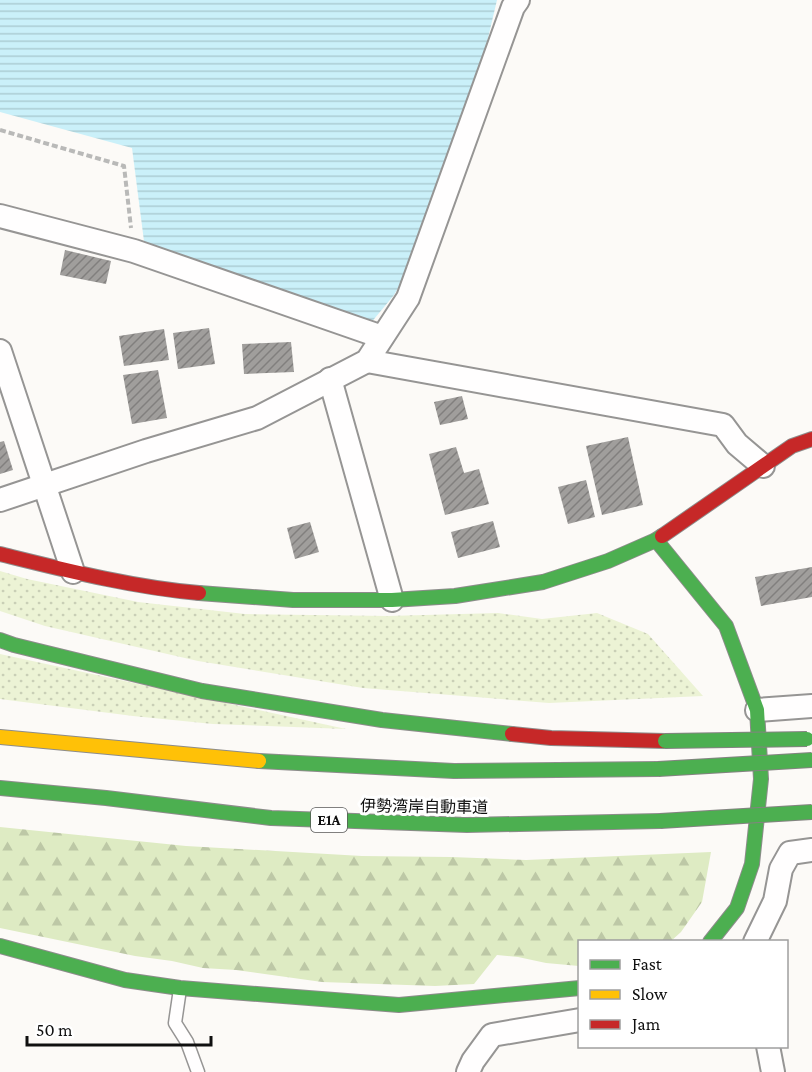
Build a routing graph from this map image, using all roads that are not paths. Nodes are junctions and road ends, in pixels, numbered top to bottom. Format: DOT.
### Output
graph roads {
  1 [pos="518,0"];
  2 [pos="0,216"];
  3 [pos="382,337"];
  4 [pos="0,351"];
  5 [pos="367,361"];
  6 [pos="330,379"];
  7 [pos="812,439"];
  8 [pos="763,466"];
  9 [pos="44,486"];
  10 [pos="0,500"];
  11 [pos="656,540"];
  12 [pos="0,554"];
  13 [pos="73,572"];
  14 [pos="392,600"];
  15 [pos="0,640"];
  16 [pos="812,706"];
  17 [pos="757,710"];
  18 [pos="0,737"];
  19 [pos="812,739"];
  20 [pos="812,760"];
  21 [pos="0,788"];
  22 [pos="812,812"];
  23 [pos="812,850"];
  24 [pos="712,940"];
  25 [pos="756,940"];
  26 [pos="0,946"];
  27 [pos="180,988"];
  28 [pos="578,988"];
  29 [pos="578,1020"];
  30 [pos="768,1048"];
  31 [pos="198,1072"];
  32 [pos="468,1072"];
  33 [pos="773,1072"];
  1 -- 3 [label="street"];
  2 -- 3 [label="street"];
  3 -- 5 [label="street"];
  4 -- 9 [label="street"];
  5 -- 6 [label="street"];
  5 -- 8 [label="street"];
  6 -- 9 [label="street"];
  6 -- 14 [label="street"];
  7 -- 8 [label="main road"];
  8 -- 11 [label="main road"];
  9 -- 10 [label="street"];
  9 -- 13 [label="street"];
  11 -- 14 [label="main road"];
  11 -- 17 [label="main road"];
  12 -- 13 [label="main road"];
  13 -- 14 [label="main road"];
  15 -- 19 [label="main road, bridge"];
  16 -- 17 [label="street"];
  17 -- 24 [label="main road"];
  18 -- 20 [label="main road, bridge"];
  21 -- 22 [label="main road, 伊勢湾岸自動車道 / E1A, bridge"];
  23 -- 25 [label="street"];
  26 -- 27 [label="main road"];
  27 -- 28 [label="main road"];
  27 -- 31 [label="lane"];
  29 -- 32 [label="street"];
  30 -- 33 [label="street"];
}
